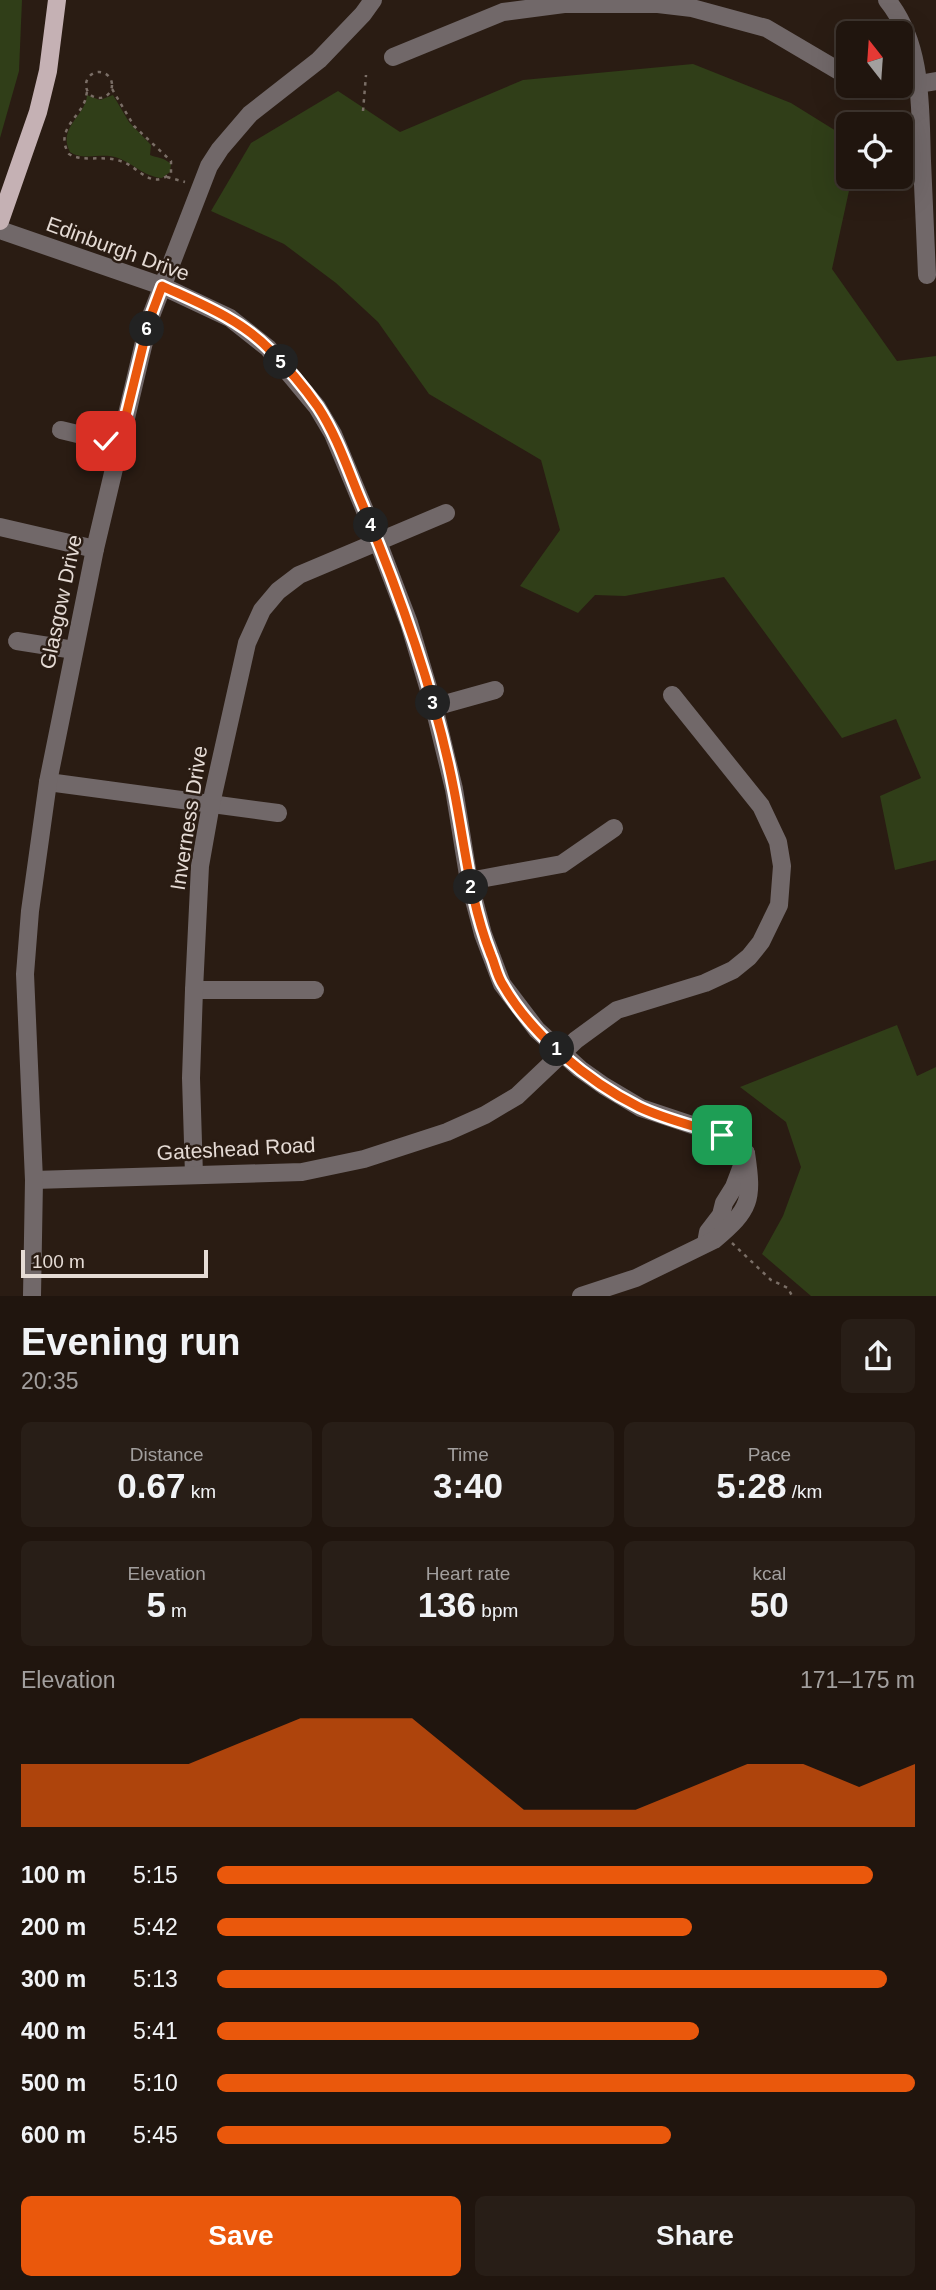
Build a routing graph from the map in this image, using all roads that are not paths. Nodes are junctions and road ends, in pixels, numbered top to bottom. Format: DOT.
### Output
graph roads {
  1 [pos="57,0"];
  2 [pos="373,0"];
  3 [pos="887,0"];
  4 [pos="524,4"];
  5 [pos="393,57"];
  6 [pos="836,69"];
  7 [pos="919,83"];
  8 [pos="0,220"];
  9 [pos="0,230"];
  10 [pos="927,275"];
  11 [pos="162,286"];
  12 [pos="61,430"];
  13 [pos="119,444"];
  14 [pos="446,513"];
  15 [pos="0,527"];
  16 [pos="378,542"];
  17 [pos="95,549"];
  18 [pos="17,641"];
  19 [pos="74,650"];
  20 [pos="495,690"];
  21 [pos="672,695"];
  22 [pos="434,707"];
  23 [pos="48,782"];
  24 [pos="211,804"];
  25 [pos="278,813"];
  26 [pos="614,828"];
  27 [pos="469,881"];
  28 [pos="194,990"];
  29 [pos="315,990"];
  30 [pos="563,1055"];
  31 [pos="194,1175"];
  32 [pos="34,1180"];
  33 [pos="32,1296"];
  34 [pos="581,1296"];
  1 -- 8 [label="main road"];
  2 -- 11 [label="street, Glasgow Drive"];
  3 -- 7 [label="street"];
  4 -- 5 [label="street"];
  4 -- 6 [label="street"];
  7 -- 10 [label="street"];
  9 -- 11 [label="street, Edinburgh Drive"];
  11 -- 13 [label="street, Glasgow Drive"];
  11 -- 16 [label="street, Edinburgh Drive"];
  12 -- 13 [label="street"];
  13 -- 17 [label="street, Glasgow Drive"];
  14 -- 16 [label="street, Inverness Drive"];
  15 -- 17 [label="street"];
  16 -- 22 [label="street, Edinburgh Drive"];
  16 -- 24 [label="street, Inverness Drive"];
  17 -- 19 [label="street, Glasgow Drive"];
  18 -- 19 [label="street"];
  19 -- 23 [label="street, Glasgow Drive"];
  20 -- 22 [label="street"];
  21 -- 30 [label="street, Gateshead Road"];
  22 -- 27 [label="street, Edinburgh Drive"];
  23 -- 24 [label="street"];
  23 -- 32 [label="street, Glasgow Drive"];
  24 -- 25 [label="street"];
  24 -- 28 [label="street, Inverness Drive"];
  26 -- 27 [label="street"];
  27 -- 30 [label="street, Edinburgh Drive"];
  28 -- 29 [label="street"];
  28 -- 31 [label="street, Inverness Drive"];
  30 -- 31 [label="street, Gateshead Road"];
  30 -- 34 [label="street, Edinburgh Drive"];
  31 -- 32 [label="street, Gateshead Road"];
  32 -- 33 [label="street, Glasgow Drive"];
}
